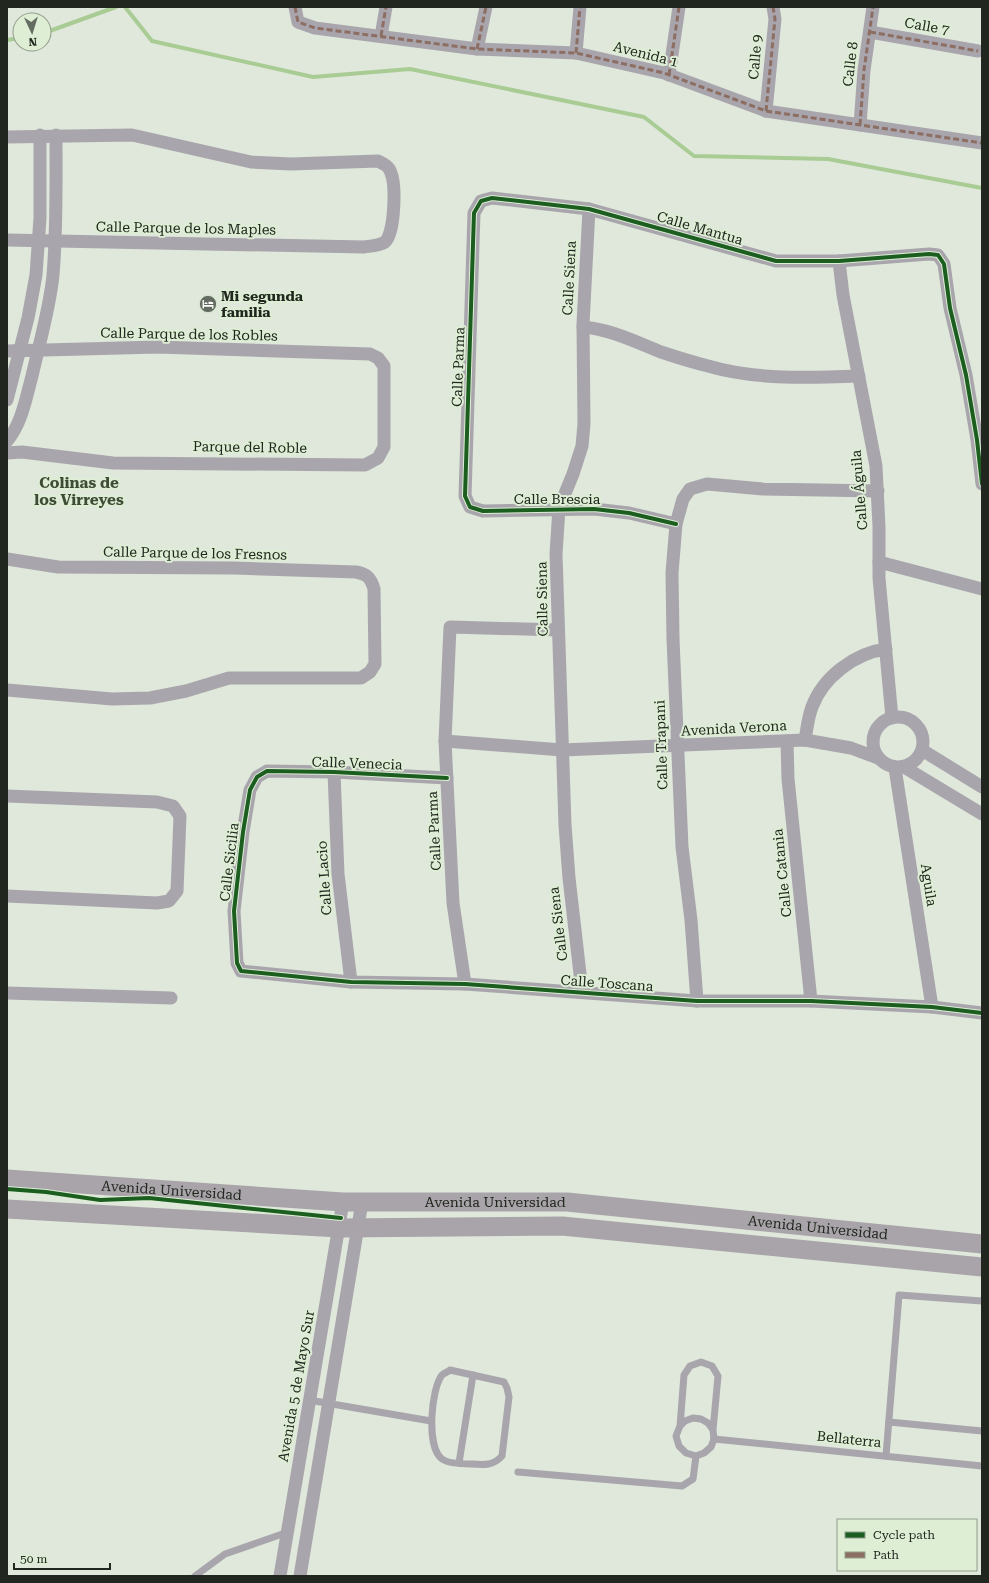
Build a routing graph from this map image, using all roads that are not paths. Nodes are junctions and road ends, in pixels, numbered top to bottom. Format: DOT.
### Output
graph roads {
  1 [pos="295,7"];
  2 [pos="386,7"];
  3 [pos="486,7"];
  4 [pos="580,7"];
  5 [pos="679,7"];
  6 [pos="773,7"];
  7 [pos="873,7"];
  8 [pos="870,32"];
  9 [pos="381,36"];
  10 [pos="477,49"];
  11 [pos="978,51"];
  12 [pos="576,53"];
  13 [pos="669,75"];
  14 [pos="766,111"];
  15 [pos="860,125"];
  16 [pos="40,135"];
  17 [pos="56,135"];
  18 [pos="7,137"];
  19 [pos="982,143"];
  20 [pos="589,209"];
  21 [pos="474,213"];
  22 [pos="7,240"];
  23 [pos="38,241"];
  24 [pos="55,242"];
  25 [pos="839,261"];
  26 [pos="583,327"];
  27 [pos="14,350"];
  28 [pos="38,350"];
  29 [pos="370,354"];
  30 [pos="859,376"];
  31 [pos="7,400"];
  32 [pos="7,441"];
  33 [pos="7,453"];
  34 [pos="982,484"];
  35 [pos="878,491"];
  36 [pos="559,508"];
  37 [pos="483,510"];
  38 [pos="676,524"];
  39 [pos="7,558"];
  40 [pos="879,562"];
  41 [pos="982,589"];
  42 [pos="558,630"];
  43 [pos="886,649"];
  44 [pos="7,690"];
  45 [pos="892,718"];
  46 [pos="805,740"];
  47 [pos="445,741"];
  48 [pos="787,741"];
  49 [pos="873,743"];
  50 [pos="677,746"];
  51 [pos="851,748"];
  52 [pos="562,750"];
  53 [pos="922,750"];
  54 [pos="878,758"];
  55 [pos="900,767"];
  56 [pos="267,771"];
  57 [pos="334,772"];
  58 [pos="447,778"];
  59 [pos="982,787"];
  60 [pos="7,796"];
  61 [pos="982,814"];
  62 [pos="7,896"];
  63 [pos="237,963"];
  64 [pos="351,982"];
  65 [pos="465,984"];
  66 [pos="582,991"];
  67 [pos="7,993"];
  68 [pos="171,998"];
  69 [pos="697,1001"];
  70 [pos="811,1001"];
  71 [pos="932,1008"];
  72 [pos="982,1013"];
  73 [pos="7,1179"];
  74 [pos="343,1202"];
  75 [pos="362,1202"];
  76 [pos="7,1209"];
  77 [pos="349,1228"];
  78 [pos="982,1244"];
  79 [pos="982,1268"];
  80 [pos="982,1301"];
  81 [pos="473,1376"];
  82 [pos="309,1400"];
  83 [pos="328,1402"];
  84 [pos="431,1421"];
  85 [pos="889,1422"];
  86 [pos="680,1426"];
  87 [pos="713,1430"];
  88 [pos="982,1431"];
  89 [pos="714,1439"];
  90 [pos="696,1456"];
  91 [pos="886,1456"];
  92 [pos="459,1463"];
  93 [pos="982,1466"];
  94 [pos="518,1472"];
  95 [pos="288,1532"];
  96 [pos="195,1576"];
  97 [pos="280,1576"];
  98 [pos="300,1576"];
  1 -- 9 [label="street, Avenida 1"];
  2 -- 9 [label="street"];
  3 -- 10 [label="street"];
  4 -- 12 [label="street"];
  5 -- 13 [label="street"];
  6 -- 14 [label="street, Calle 9"];
  7 -- 8 [label="street, Calle 8"];
  8 -- 11 [label="street, Calle 7"];
  8 -- 15 [label="street, Calle 8"];
  9 -- 10 [label="street, Avenida 1"];
  10 -- 12 [label="street, Avenida 1"];
  12 -- 13 [label="street, Avenida 1"];
  13 -- 14 [label="street, Avenida 1"];
  14 -- 15 [label="street, Avenida 1"];
  15 -- 19 [label="street, Avenida 1"];
  16 -- 17 [label="street"];
  16 -- 18 [label="street"];
  16 -- 23 [label="street"];
  17 -- 24 [label="street"];
  17 -- 24 [label="street, Calle Parque de los Maples"];
  20 -- 21 [label="street, Calle Mantua"];
  20 -- 25 [label="street, Calle Mantua"];
  20 -- 26 [label="street, Calle Siena"];
  21 -- 37 [label="street, Calle Parma"];
  22 -- 23 [label="street, Calle Parque de los Maples"];
  23 -- 24 [label="street, Calle Parque de los Maples"];
  23 -- 27 [label="street"];
  24 -- 28 [label="street"];
  25 -- 30 [label="street, Calle Águila"];
  25 -- 34 [label="street, Calle Mantua"];
  26 -- 30 [label="street"];
  26 -- 36 [label="street, Calle Siena"];
  27 -- 28 [label="street, Calle Parque de los Robles"];
  27 -- 31 [label="street"];
  28 -- 29 [label="street, Calle Parque de los Robles"];
  28 -- 32 [label="street"];
  29 -- 33 [label="street, Parque del Roble"];
  30 -- 35 [label="street, Calle Águila"];
  35 -- 38 [label="street, Calle Trapani"];
  35 -- 40 [label="street, Calle Águila"];
  36 -- 37 [label="street, Calle Brescia"];
  36 -- 38 [label="street, Calle Brescia"];
  36 -- 42 [label="street, Calle Siena"];
  38 -- 50 [label="street, Calle Trapani"];
  39 -- 44 [label="street, Calle Parque de los Fresnos"];
  40 -- 41 [label="street"];
  40 -- 43 [label="street, Calle Águila"];
  42 -- 47 [label="street, Calle Parma"];
  42 -- 52 [label="street, Calle Siena"];
  43 -- 45 [label="street, Calle Águila"];
  43 -- 46 [label="street"];
  45 -- 49 [label="street"];
  45 -- 53 [label="street"];
  46 -- 48 [label="street, Avenida Verona"];
  46 -- 51 [label="street, Avenida Verona"];
  47 -- 52 [label="street, Avenida Verona"];
  47 -- 58 [label="street, Calle Parma"];
  48 -- 50 [label="street, Avenida Verona"];
  48 -- 70 [label="street, Calle Catania"];
  49 -- 51 [label="street"];
  49 -- 54 [label="street"];
  50 -- 52 [label="street, Avenida Verona"];
  50 -- 69 [label="street, Calle Trapani"];
  51 -- 54 [label="street, Avenida Verona"];
  52 -- 66 [label="street, Calle Siena"];
  53 -- 55 [label="street"];
  53 -- 59 [label="street"];
  54 -- 55 [label="street"];
  55 -- 61 [label="street"];
  55 -- 71 [label="street, Aguila"];
  56 -- 57 [label="street, Calle Venecia"];
  56 -- 63 [label="street, Calle Sicilia"];
  57 -- 58 [label="street, Calle Venecia"];
  57 -- 64 [label="street, Calle Lacio"];
  58 -- 65 [label="street, Calle Parma"];
  60 -- 62 [label="street"];
  63 -- 64 [label="street, Calle Toscana"];
  64 -- 65 [label="street, Calle Toscana"];
  65 -- 66 [label="street, Calle Toscana"];
  66 -- 69 [label="street, Calle Toscana"];
  67 -- 68 [label="street"];
  69 -- 70 [label="street, Calle Toscana"];
  70 -- 71 [label="street, Calle Toscana"];
  71 -- 72 [label="street, Calle Toscana"];
  73 -- 74 [label="main road, Avenida Universidad"];
  74 -- 75 [label="main road, Avenida Universidad"];
  74 -- 77 [label="street, Avenida 5 de Mayo Sur"];
  75 -- 77 [label="street, Avenida 5 de Mayo Sur"];
  75 -- 78 [label="main road, Avenida Universidad"];
  76 -- 77 [label="main road, Avenida Universidad"];
  77 -- 79 [label="main road, Avenida Universidad"];
  77 -- 82 [label="street, Avenida 5 de Mayo Sur"];
  77 -- 83 [label="street, Avenida 5 de Mayo Sur"];
  80 -- 85 [label="lane"];
  81 -- 84 [label="lane"];
  81 -- 92 [label="lane"];
  81 -- 92 [label="lane"];
  82 -- 83 [label="lane"];
  82 -- 95 [label="street, Avenida 5 de Mayo Sur"];
  83 -- 84 [label="lane"];
  83 -- 98 [label="street, Avenida 5 de Mayo Sur"];
  84 -- 92 [label="lane"];
  85 -- 88 [label="lane"];
  85 -- 91 [label="lane"];
  86 -- 87 [label="lane"];
  86 -- 87 [label="lane"];
  86 -- 90 [label="lane"];
  87 -- 89 [label="lane"];
  89 -- 90 [label="lane"];
  89 -- 91 [label="lane, Bellaterra"];
  90 -- 94 [label="lane"];
  91 -- 93 [label="lane, Bellaterra"];
  95 -- 96 [label="lane"];
  95 -- 97 [label="street, Avenida 5 de Mayo Sur"];
}
